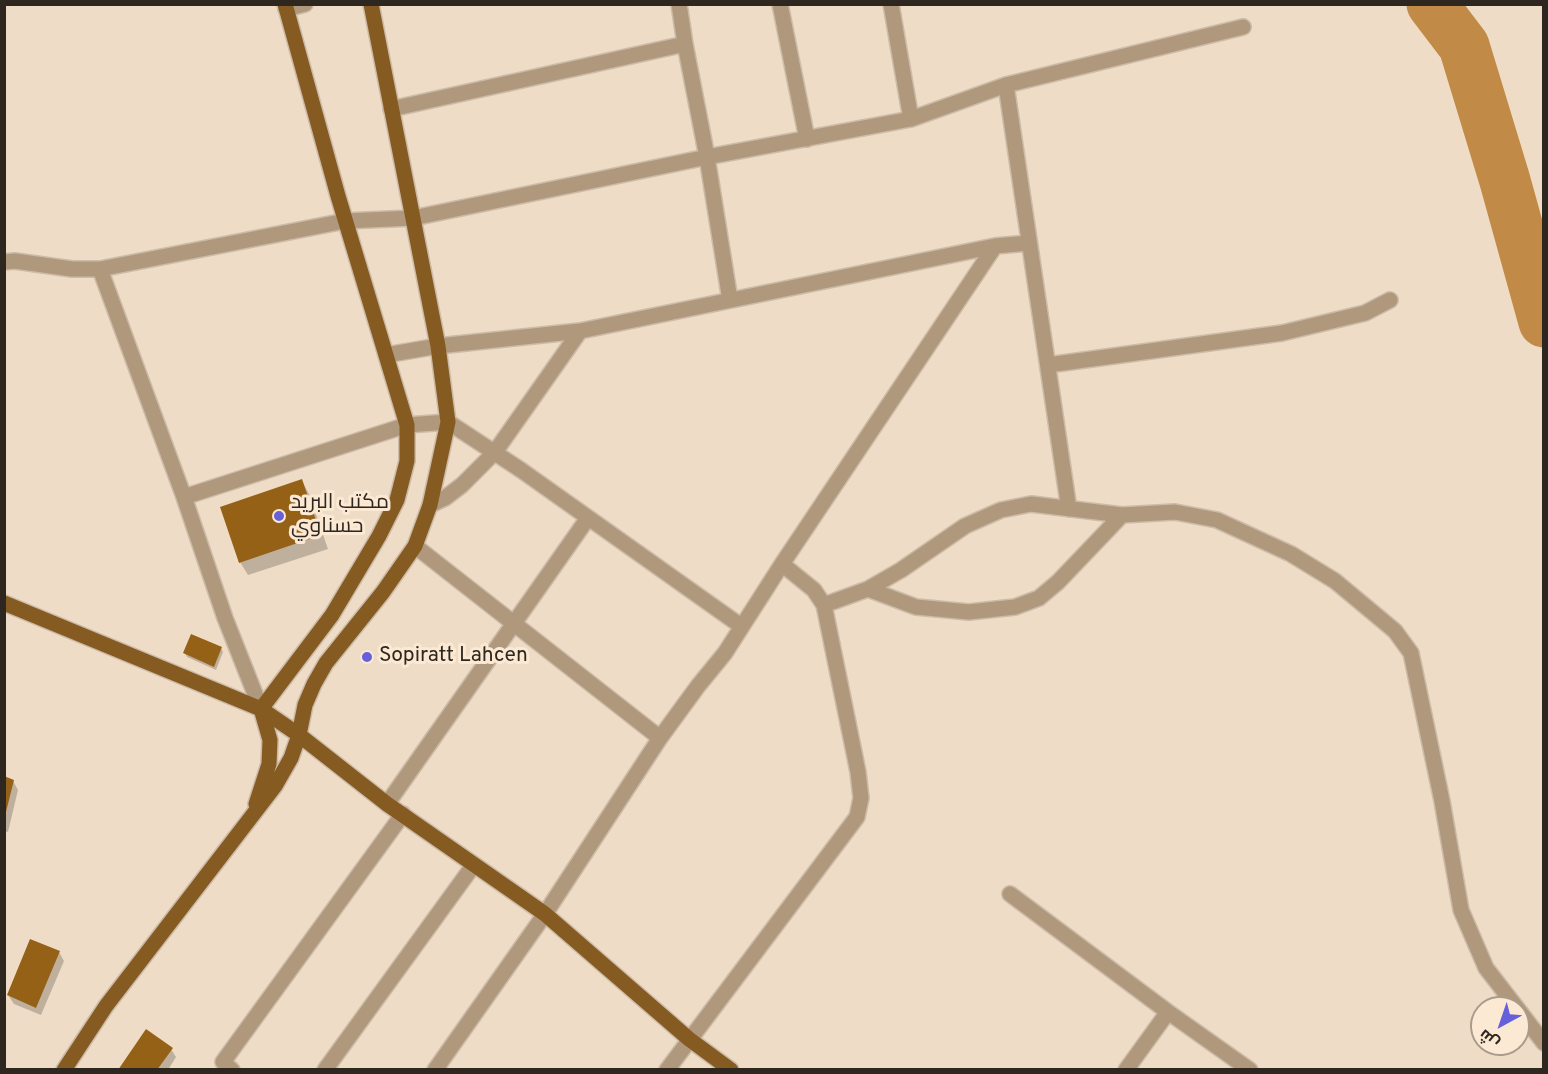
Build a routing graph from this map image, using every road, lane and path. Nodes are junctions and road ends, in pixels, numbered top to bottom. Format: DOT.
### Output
graph roads {
  1 [pos="305,4"];
  2 [pos="371,4"];
  3 [pos="679,4"];
  4 [pos="780,4"];
  5 [pos="891,4"];
  6 [pos="285,7"];
  7 [pos="1243,27"];
  8 [pos="685,44"];
  9 [pos="1006,85"];
  10 [pos="391,108"];
  11 [pos="910,119"];
  12 [pos="807,139"];
  13 [pos="707,157"];
  14 [pos="413,218"];
  15 [pos="345,221"];
  16 [pos="1029,243"];
  17 [pos="995,246"];
  18 [pos="4,262"];
  19 [pos="100,269"];
  20 [pos="730,300"];
  21 [pos="1390,300"];
  22 [pos="580,331"];
  23 [pos="438,346"];
  24 [pos="386,355"];
  25 [pos="1048,365"];
  26 [pos="448,422"];
  27 [pos="407,425"];
  28 [pos="495,452"];
  29 [pos="184,497"];
  30 [pos="430,505"];
  31 [pos="1069,509"];
  32 [pos="1122,515"];
  33 [pos="588,518"];
  34 [pos="415,546"];
  35 [pos="782,564"];
  36 [pos="868,589"];
  37 [pos="4,603"];
  38 [pos="824,605"];
  39 [pos="514,623"];
  40 [pos="741,626"];
  41 [pos="261,709"];
  42 [pos="299,735"];
  43 [pos="660,738"];
  44 [pos="387,804"];
  45 [pos="403,814"];
  46 [pos="253,815"];
  47 [pos="473,866"];
  48 [pos="1010,894"];
  49 [pos="545,914"];
  50 [pos="1168,1012"];
  51 [pos="689,1039"];
  52 [pos="1544,1043"];
  53 [pos="225,1067"];
  54 [pos="64,1070"];
  55 [pos="325,1070"];
  56 [pos="435,1070"];
  57 [pos="667,1070"];
  58 [pos="731,1070"];
  59 [pos="1126,1070"];
  60 [pos="1250,1070"];
  1 -- 6 [label="street"];
  2 -- 10 [label="main road"];
  3 -- 8 [label="street"];
  4 -- 12 [label="street"];
  5 -- 11 [label="street"];
  6 -- 15 [label="main road"];
  7 -- 9 [label="street"];
  8 -- 10 [label="street"];
  8 -- 13 [label="street"];
  9 -- 11 [label="street"];
  9 -- 16 [label="street"];
  10 -- 14 [label="main road"];
  11 -- 12 [label="street"];
  12 -- 13 [label="street"];
  13 -- 14 [label="street"];
  13 -- 20 [label="street"];
  14 -- 15 [label="street"];
  14 -- 23 [label="main road"];
  15 -- 19 [label="street"];
  15 -- 24 [label="main road"];
  16 -- 17 [label="street"];
  16 -- 25 [label="street"];
  17 -- 20 [label="street"];
  17 -- 35 [label="street"];
  18 -- 19 [label="street"];
  19 -- 29 [label="street"];
  20 -- 22 [label="street"];
  21 -- 25 [label="street"];
  22 -- 23 [label="street"];
  22 -- 28 [label="street"];
  23 -- 24 [label="street"];
  23 -- 26 [label="main road"];
  24 -- 27 [label="main road"];
  25 -- 31 [label="street"];
  26 -- 27 [label="street"];
  26 -- 28 [label="street"];
  26 -- 30 [label="main road"];
  27 -- 29 [label="street"];
  27 -- 41 [label="main road"];
  28 -- 30 [label="street"];
  28 -- 33 [label="street"];
  29 -- 41 [label="street"];
  30 -- 34 [label="main road"];
  31 -- 32 [label="street"];
  31 -- 36 [label="street"];
  32 -- 36 [label="street"];
  32 -- 52 [label="street"];
  33 -- 39 [label="street"];
  33 -- 40 [label="street"];
  34 -- 39 [label="street"];
  34 -- 42 [label="main road"];
  35 -- 38 [label="street"];
  35 -- 40 [label="street"];
  36 -- 38 [label="street"];
  37 -- 41 [label="main road"];
  38 -- 51 [label="street"];
  39 -- 43 [label="street"];
  39 -- 44 [label="street"];
  40 -- 43 [label="street"];
  41 -- 42 [label="main road"];
  41 -- 46 [label="main road"];
  42 -- 44 [label="main road"];
  42 -- 46 [label="main road"];
  43 -- 49 [label="street"];
  44 -- 45 [label="main road"];
  45 -- 47 [label="main road"];
  45 -- 53 [label="street"];
  46 -- 54 [label="main road"];
  47 -- 49 [label="main road"];
  47 -- 55 [label="street"];
  48 -- 50 [label="street"];
  49 -- 51 [label="main road"];
  49 -- 56 [label="street"];
  50 -- 59 [label="street"];
  50 -- 60 [label="street"];
  51 -- 57 [label="street"];
  51 -- 58 [label="main road"];
}
